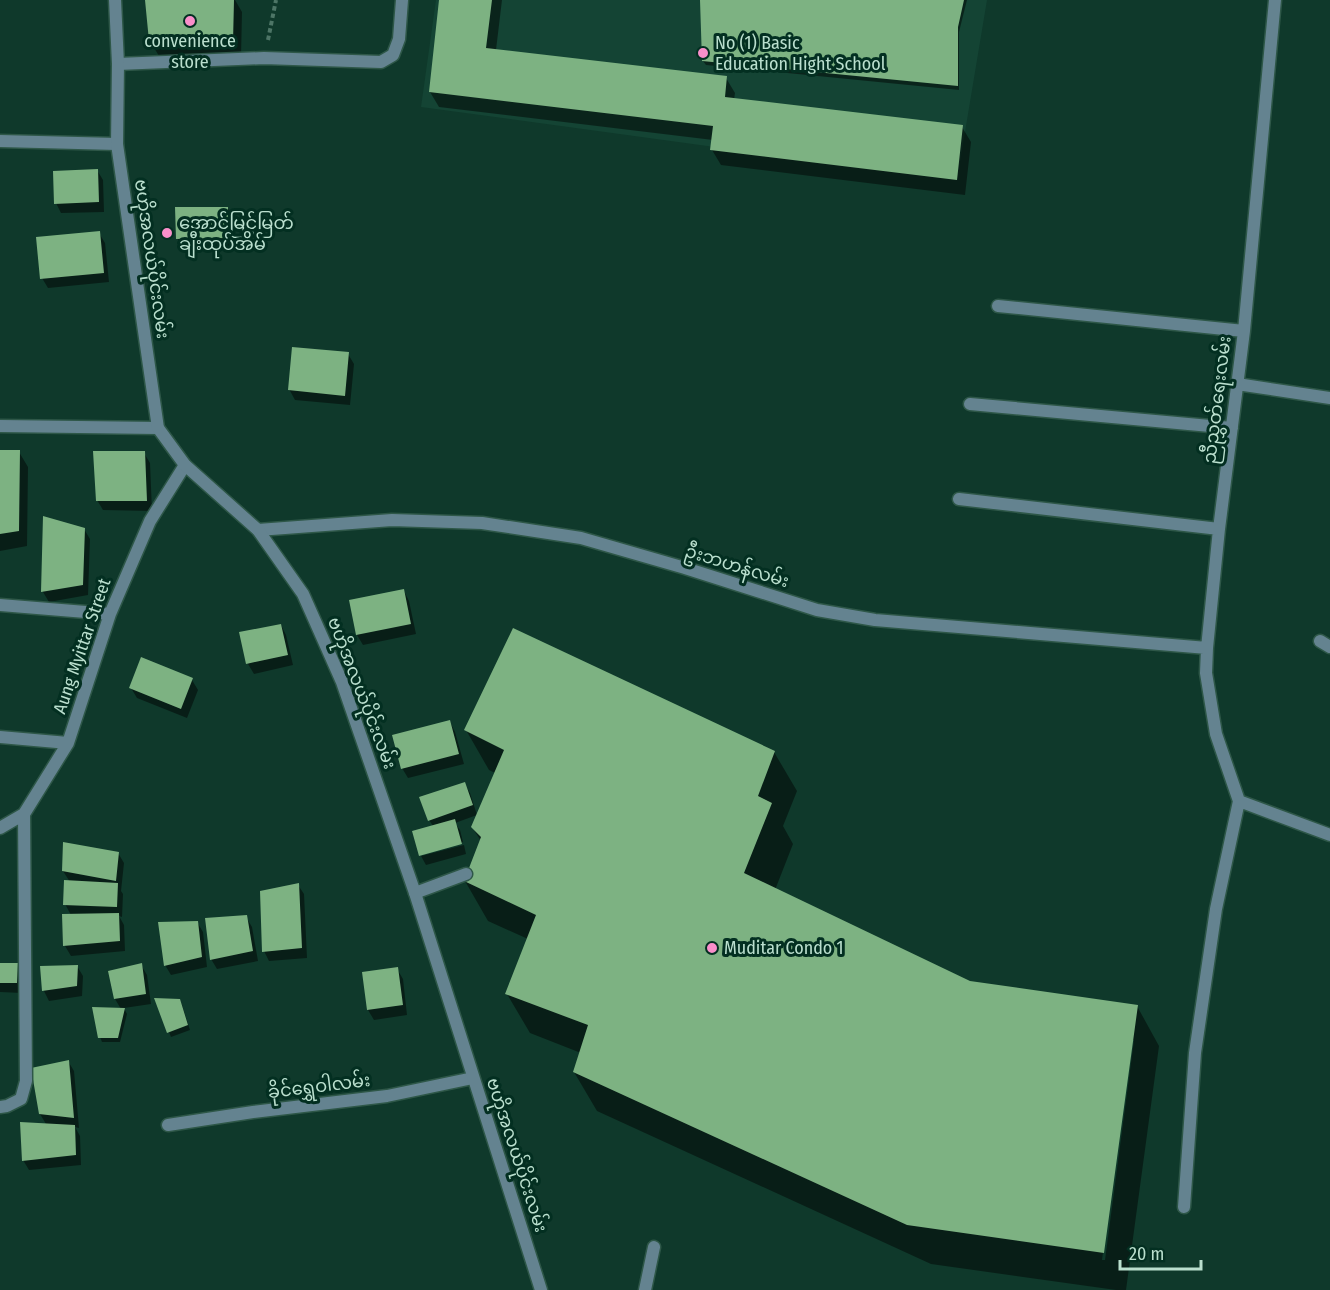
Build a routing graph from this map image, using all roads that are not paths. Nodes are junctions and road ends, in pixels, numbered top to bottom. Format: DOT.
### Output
graph roads {
  1 [pos="115,0"];
  2 [pos="402,0"];
  3 [pos="1275,0"];
  4 [pos="118,64"];
  5 [pos="0,141"];
  6 [pos="117,144"];
  7 [pos="998,306"];
  8 [pos="1244,331"];
  9 [pos="1237,384"];
  10 [pos="1330,398"];
  11 [pos="970,404"];
  12 [pos="0,426"];
  13 [pos="158,428"];
  14 [pos="1232,428"];
  15 [pos="185,465"];
  16 [pos="959,499"];
  17 [pos="1219,529"];
  18 [pos="258,530"];
  19 [pos="0,605"];
  20 [pos="110,614"];
  21 [pos="1207,648"];
  22 [pos="0,737"];
  23 [pos="68,744"];
  24 [pos="1239,801"];
  25 [pos="24,814"];
  26 [pos="0,828"];
  27 [pos="1330,835"];
  28 [pos="466,874"];
  29 [pos="415,893"];
  30 [pos="473,1078"];
  31 [pos="0,1107"];
  32 [pos="168,1125"];
  33 [pos="1184,1207"];
  34 [pos="654,1247"];
  35 [pos="541,1290"];
  36 [pos="645,1290"];
  1 -- 4 [label="street, ဗဟိုအလယ်ပိုင်းလမ်း"];
  2 -- 4 [label="street"];
  3 -- 8 [label="street, ညီညွှတ်ရေးလမ်း"];
  4 -- 6 [label="street, ဗဟိုအလယ်ပိုင်းလမ်း"];
  5 -- 6 [label="street"];
  6 -- 13 [label="street, ဗဟိုအလယ်ပိုင်းလမ်း"];
  7 -- 8 [label="street"];
  8 -- 9 [label="street, ညီညွှတ်ရေးလမ်း"];
  9 -- 10 [label="street"];
  9 -- 14 [label="street, ညီညွှတ်ရေးလမ်း"];
  11 -- 14 [label="street"];
  12 -- 13 [label="street"];
  13 -- 15 [label="street, ဗဟိုအလယ်ပိုင်းလမ်း"];
  14 -- 17 [label="street, ညီညွှတ်ရေးလမ်း"];
  15 -- 18 [label="street, ဗဟိုအလယ်ပိုင်းလမ်း"];
  15 -- 20 [label="street, Aung Myittar Street"];
  16 -- 17 [label="street"];
  17 -- 21 [label="street, ညီညွှတ်ရေးလမ်း"];
  18 -- 21 [label="street, ဦးဘဟန်လမ်း"];
  18 -- 29 [label="street, ဗဟိုအလယ်ပိုင်းလမ်း"];
  19 -- 20 [label="street"];
  20 -- 23 [label="street, Aung Myittar Street"];
  21 -- 24 [label="street, ညီညွှတ်ရေးလမ်း"];
  22 -- 23 [label="street"];
  23 -- 25 [label="street, Aung Myittar Street"];
  24 -- 27 [label="street"];
  24 -- 33 [label="street"];
  25 -- 26 [label="street, Aung Myittar Street"];
  25 -- 31 [label="street"];
  28 -- 29 [label="street"];
  29 -- 30 [label="street, ဗဟိုအလယ်ပိုင်းလမ်း"];
  30 -- 32 [label="street, ခိုင်ရွှေဝါလမ်း"];
  30 -- 35 [label="street, ဗဟိုအလယ်ပိုင်းလမ်း"];
  34 -- 36 [label="street"];
}
